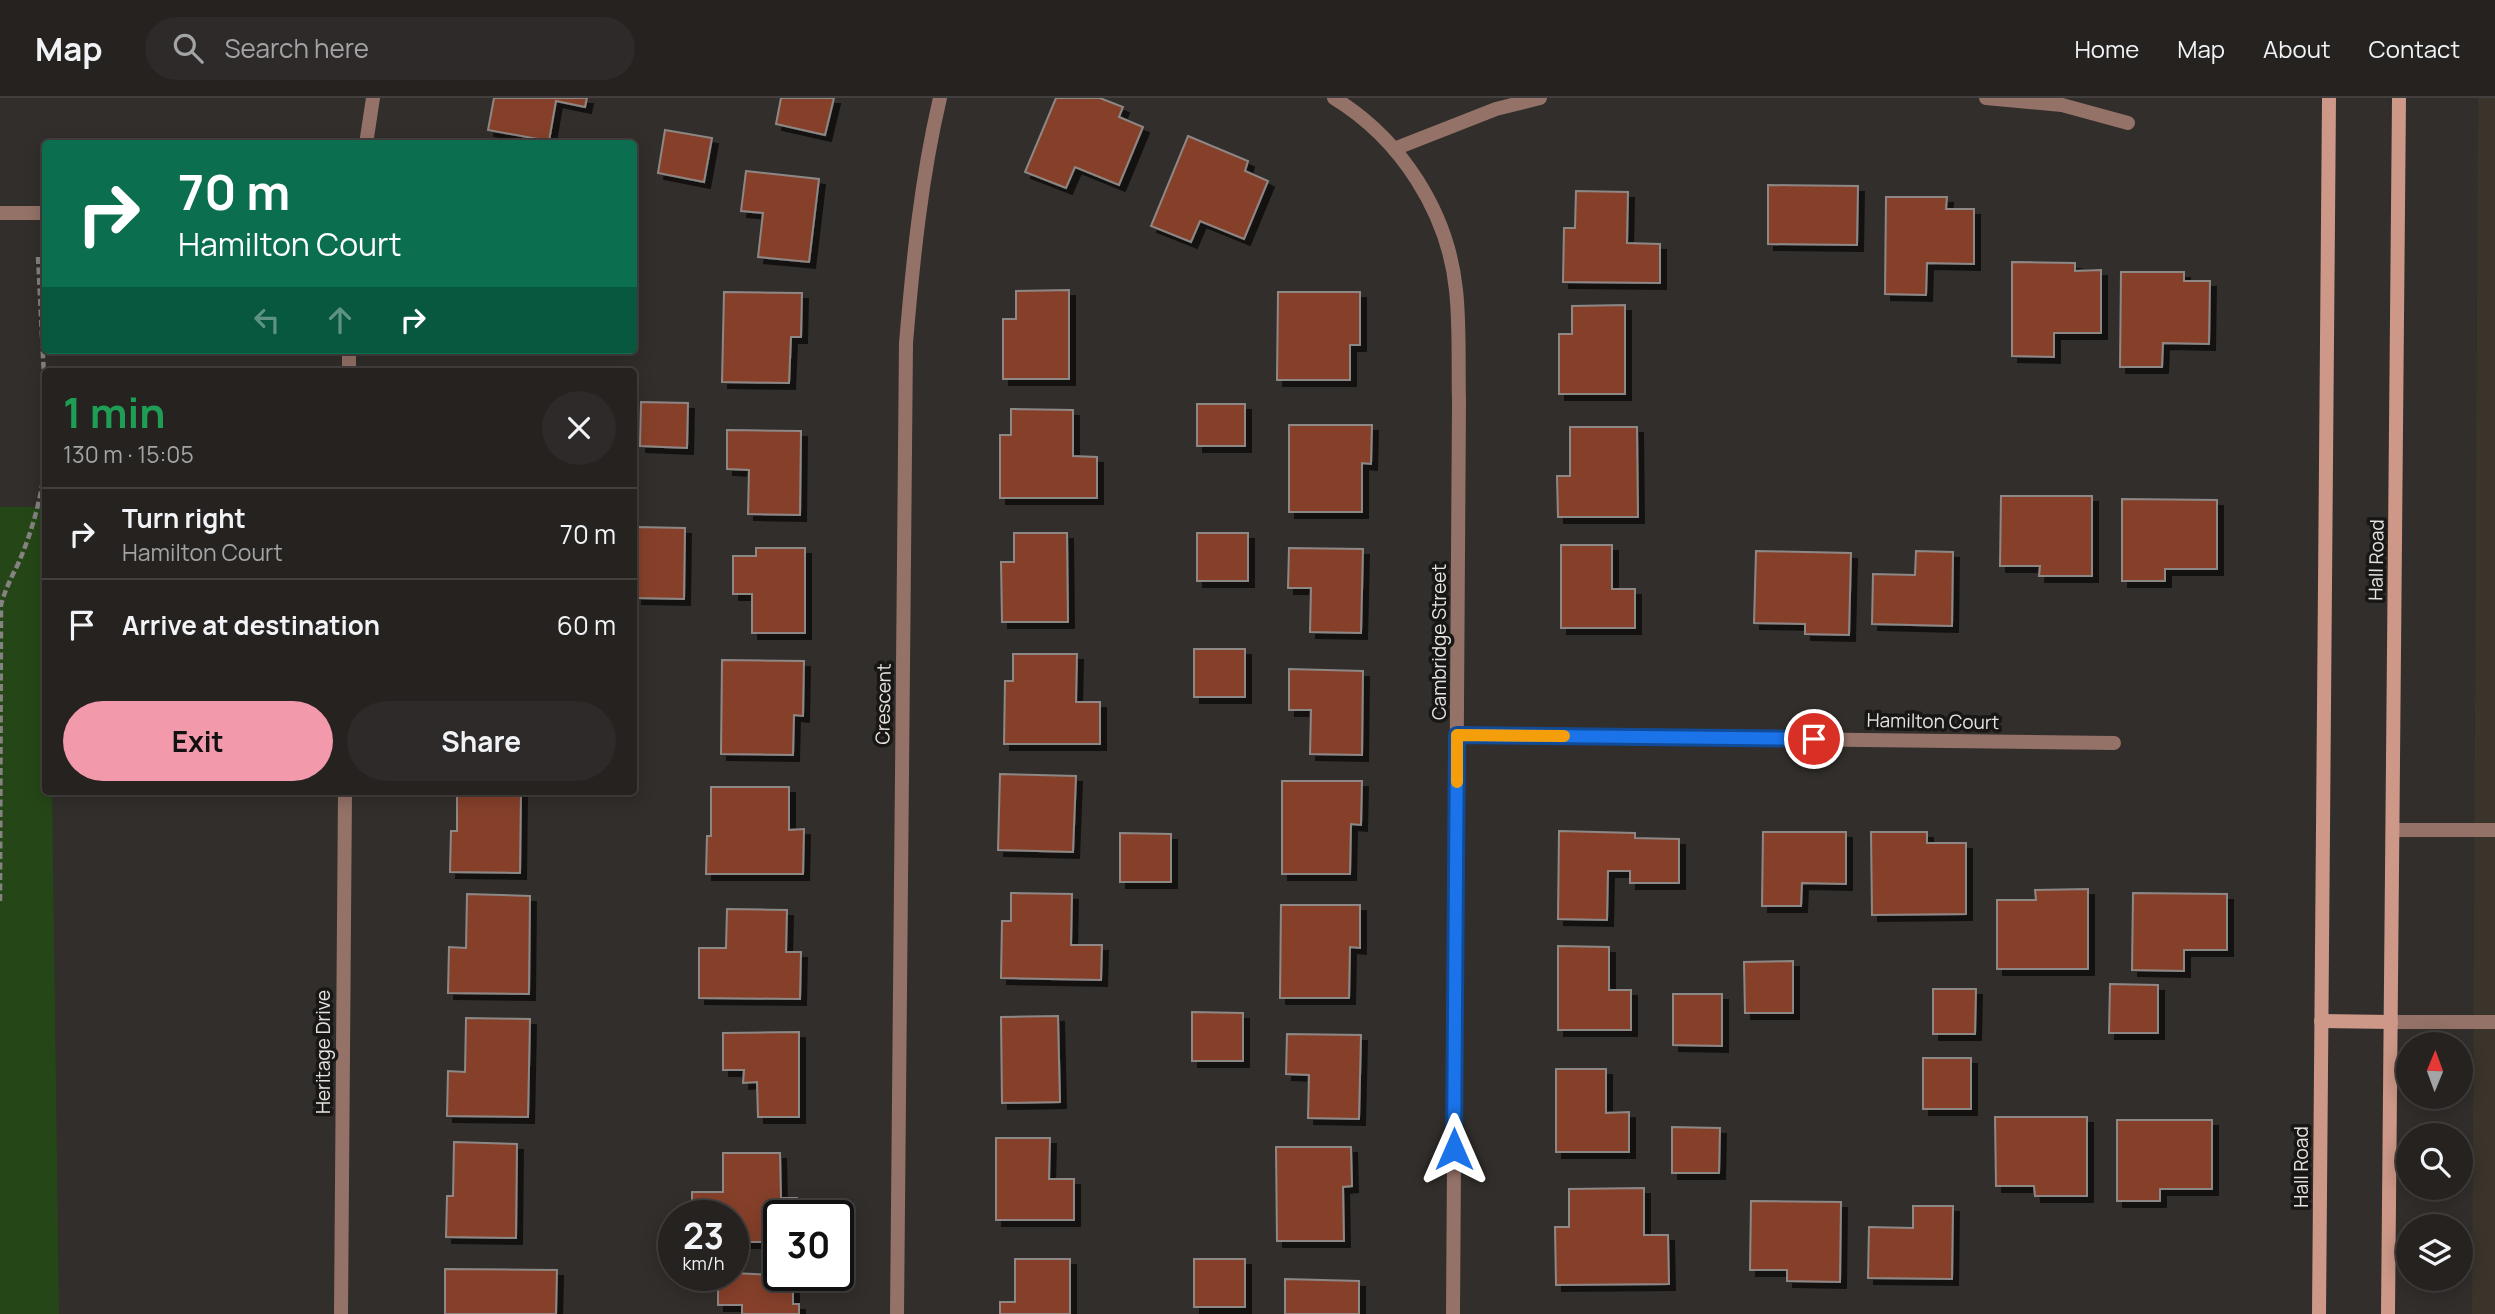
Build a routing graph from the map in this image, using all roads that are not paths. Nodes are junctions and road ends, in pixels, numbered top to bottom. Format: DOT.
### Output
graph roads {
  1 [pos="373,98"];
  2 [pos="940,98"];
  3 [pos="1334,98"];
  4 [pos="1540,98"];
  5 [pos="1986,98"];
  6 [pos="2329,98"];
  7 [pos="2399,98"];
  8 [pos="2128,123"];
  9 [pos="367,140"];
  10 [pos="1394,149"];
  11 [pos="0,213"];
  12 [pos="42,213"];
  13 [pos="1457,735"];
  14 [pos="2114,743"];
  15 [pos="345,795"];
  16 [pos="2393,830"];
  17 [pos="2495,830"];
  18 [pos="2321,1021"];
  19 [pos="2391,1022"];
  20 [pos="2495,1022"];
  21 [pos="341,1314"];
  22 [pos="897,1314"];
  23 [pos="1453,1314"];
  24 [pos="2319,1314"];
  25 [pos="2388,1314"];
  1 -- 9 [label="street"];
  2 -- 22 [label="street, Crescent"];
  3 -- 10 [label="street, Cambridge Street"];
  4 -- 10 [label="street"];
  5 -- 8 [label="street"];
  6 -- 18 [label="street, Hall Road"];
  7 -- 16 [label="street, Hall Road"];
  10 -- 13 [label="street, Cambridge Street"];
  11 -- 12 [label="street"];
  13 -- 14 [label="street, Hamilton Court"];
  13 -- 23 [label="street, Cambridge Street"];
  15 -- 21 [label="street, Heritage Drive"];
  16 -- 17 [label="street"];
  16 -- 19 [label="street, Hall Road"];
  18 -- 19 [label="street"];
  18 -- 24 [label="street, Hall Road"];
  19 -- 20 [label="street"];
  19 -- 25 [label="street, Hall Road"];
}
